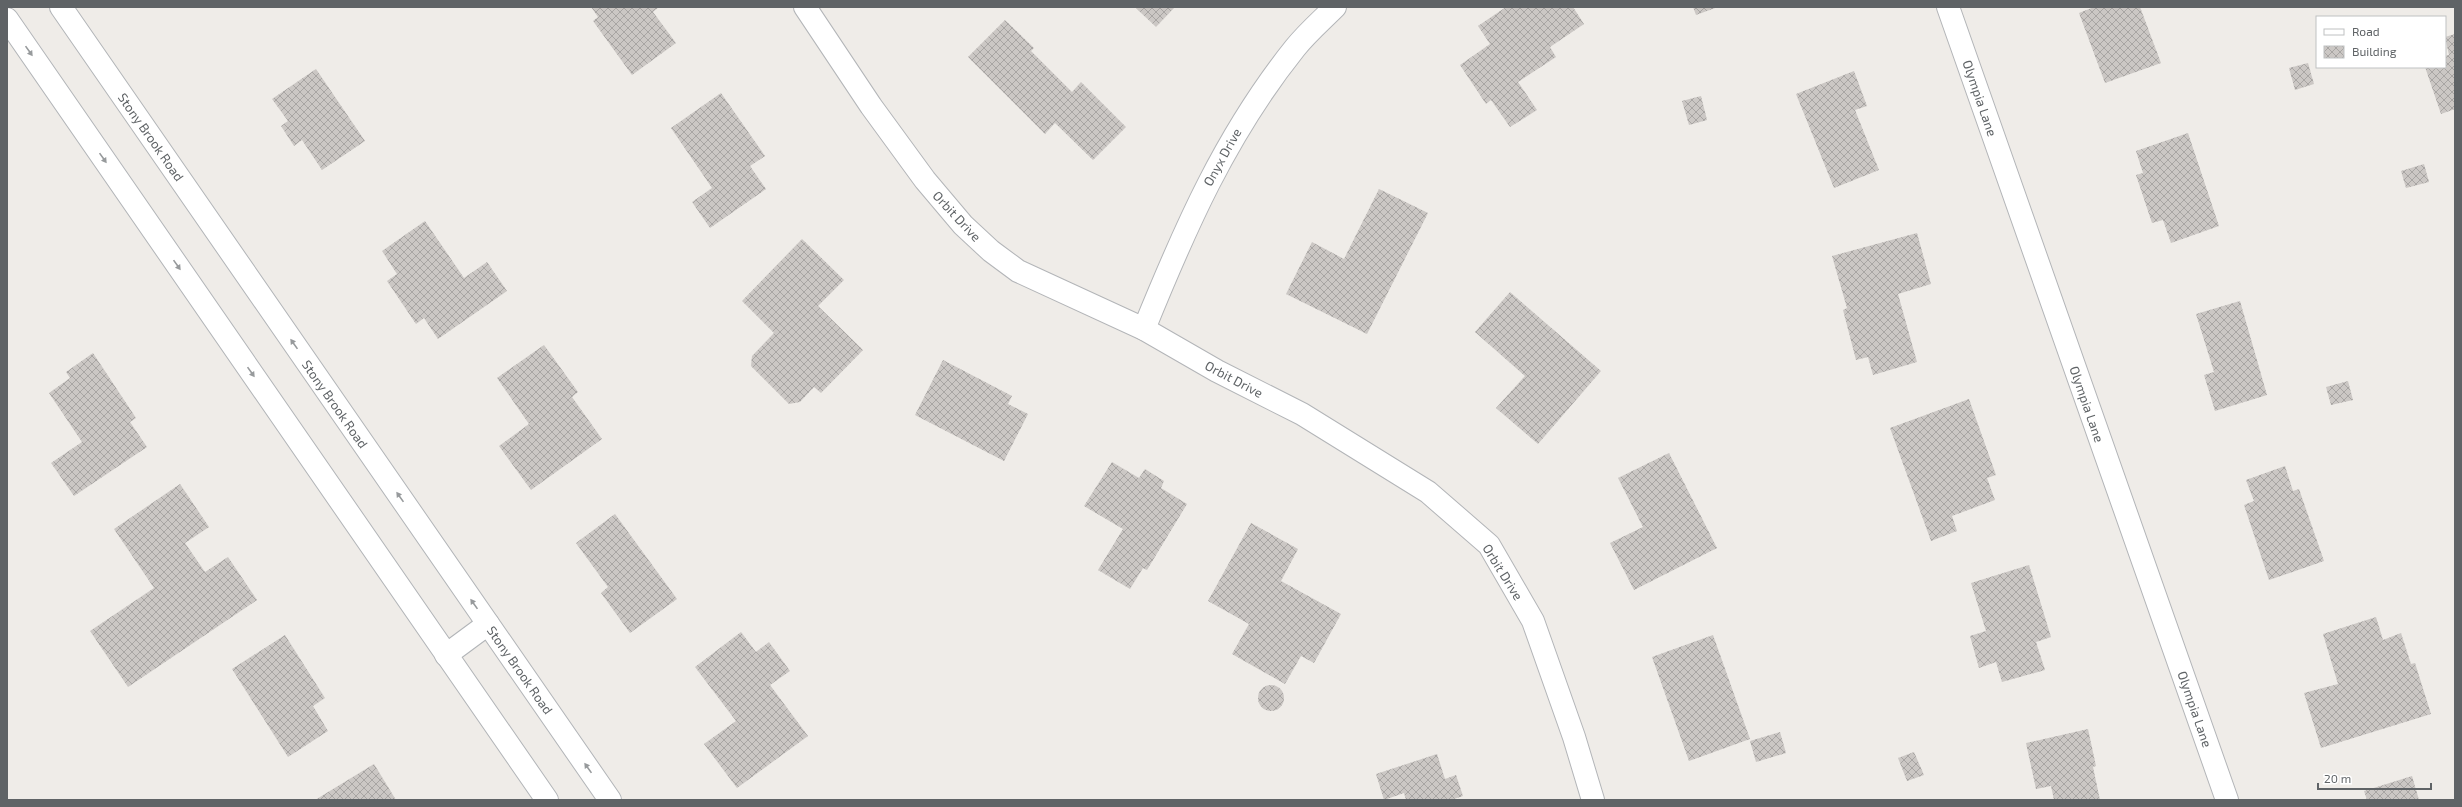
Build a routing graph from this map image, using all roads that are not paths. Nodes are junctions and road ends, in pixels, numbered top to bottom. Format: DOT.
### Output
graph roads {
  1 [pos="61,7"];
  2 [pos="805,7"];
  3 [pos="1335,7"];
  4 [pos="1948,7"];
  5 [pos="7,19"];
  6 [pos="1144,329"];
  7 [pos="488,624"];
  8 [pos="446,655"];
  9 [pos="547,800"];
  10 [pos="610,800"];
  11 [pos="1593,800"];
  12 [pos="2227,800"];
  7 -- 1 [label="street, Stony Brook Road, one-way"];
  2 -- 6 [label="street, Orbit Drive"];
  3 -- 6 [label="street, Onyx Drive"];
  4 -- 12 [label="street, Olympia Lane"];
  5 -- 8 [label="street, one-way"];
  6 -- 11 [label="street, Orbit Drive"];
  7 -- 8 [label="street"];
  10 -- 7 [label="street, Stony Brook Road, one-way"];
  8 -- 9 [label="street"];
}
